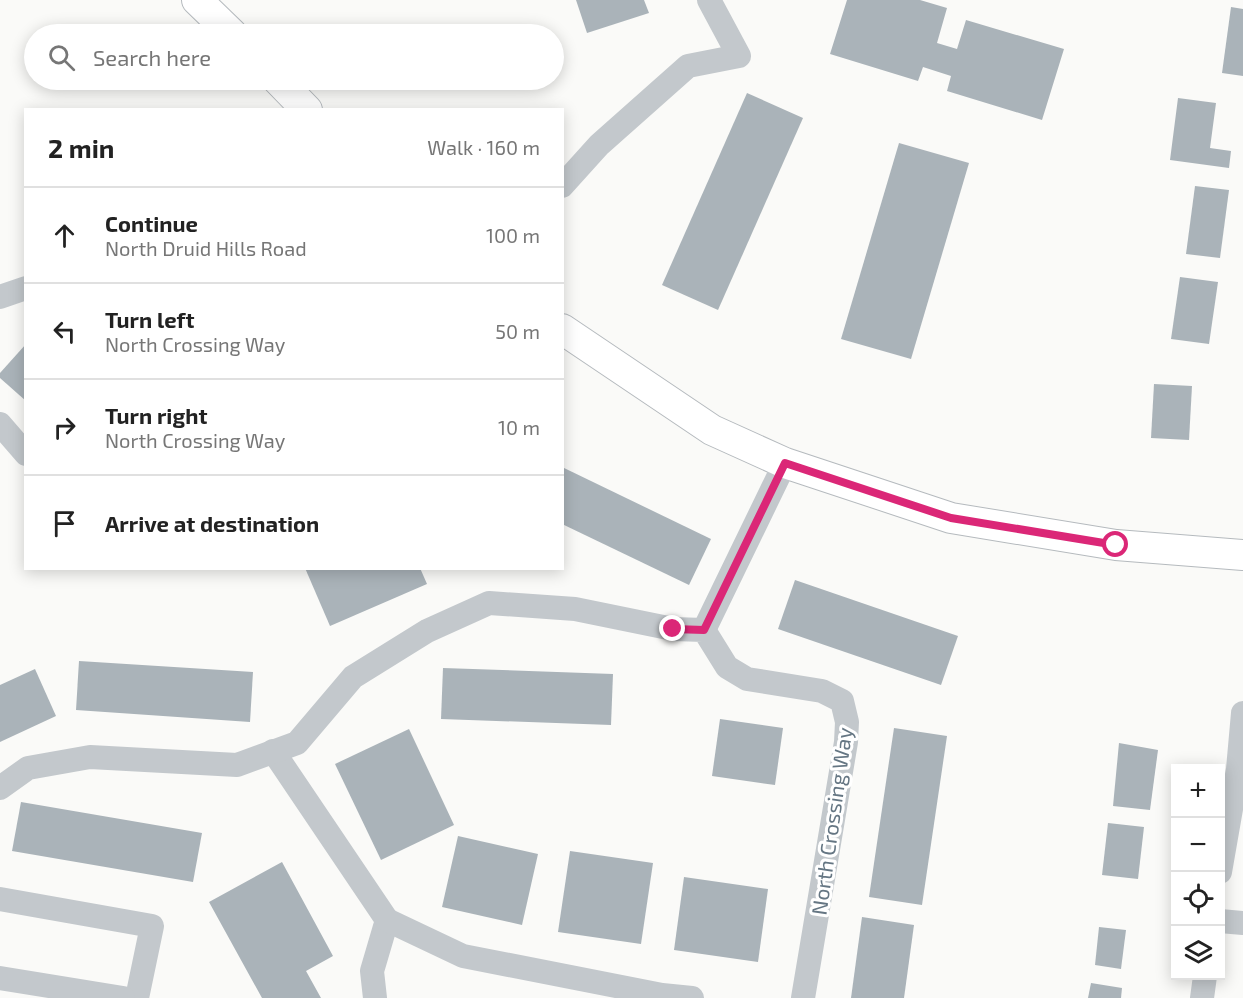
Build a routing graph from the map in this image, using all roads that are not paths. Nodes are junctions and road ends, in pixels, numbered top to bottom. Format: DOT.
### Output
graph roads {
  1 [pos="197,0"];
  2 [pos="709,0"];
  3 [pos="222,24"];
  4 [pos="288,90"];
  5 [pos="305,108"];
  6 [pos="564,184"];
  7 [pos="24,289"];
  8 [pos="0,297"];
  9 [pos="564,330"];
  10 [pos="0,424"];
  11 [pos="24,452"];
  12 [pos="785,463"];
  13 [pos="1243,555"];
  14 [pos="704,630"];
  15 [pos="1243,713"];
  16 [pos="273,751"];
  17 [pos="0,788"];
  18 [pos="1225,848"];
  19 [pos="0,899"];
  20 [pos="387,921"];
  21 [pos="1225,921"];
  22 [pos="1243,923"];
  23 [pos="0,978"];
  24 [pos="1204,980"];
  25 [pos="123,998"];
  26 [pos="137,998"];
  27 [pos="375,998"];
  28 [pos="692,998"];
  29 [pos="803,998"];
  30 [pos="1202,998"];
  1 -- 3 [label="main road"];
  2 -- 6 [label="street"];
  4 -- 5 [label="main road"];
  7 -- 8 [label="street"];
  9 -- 12 [label="main road"];
  10 -- 11 [label="street"];
  12 -- 13 [label="main road"];
  12 -- 14 [label="street"];
  14 -- 16 [label="street"];
  14 -- 29 [label="street, North Crossing Way"];
  15 -- 18 [label="street"];
  16 -- 17 [label="street"];
  16 -- 20 [label="street"];
  19 -- 26 [label="street"];
  20 -- 27 [label="street"];
  20 -- 28 [label="street"];
  21 -- 22 [label="street"];
  23 -- 25 [label="street"];
  24 -- 30 [label="street"];
}
